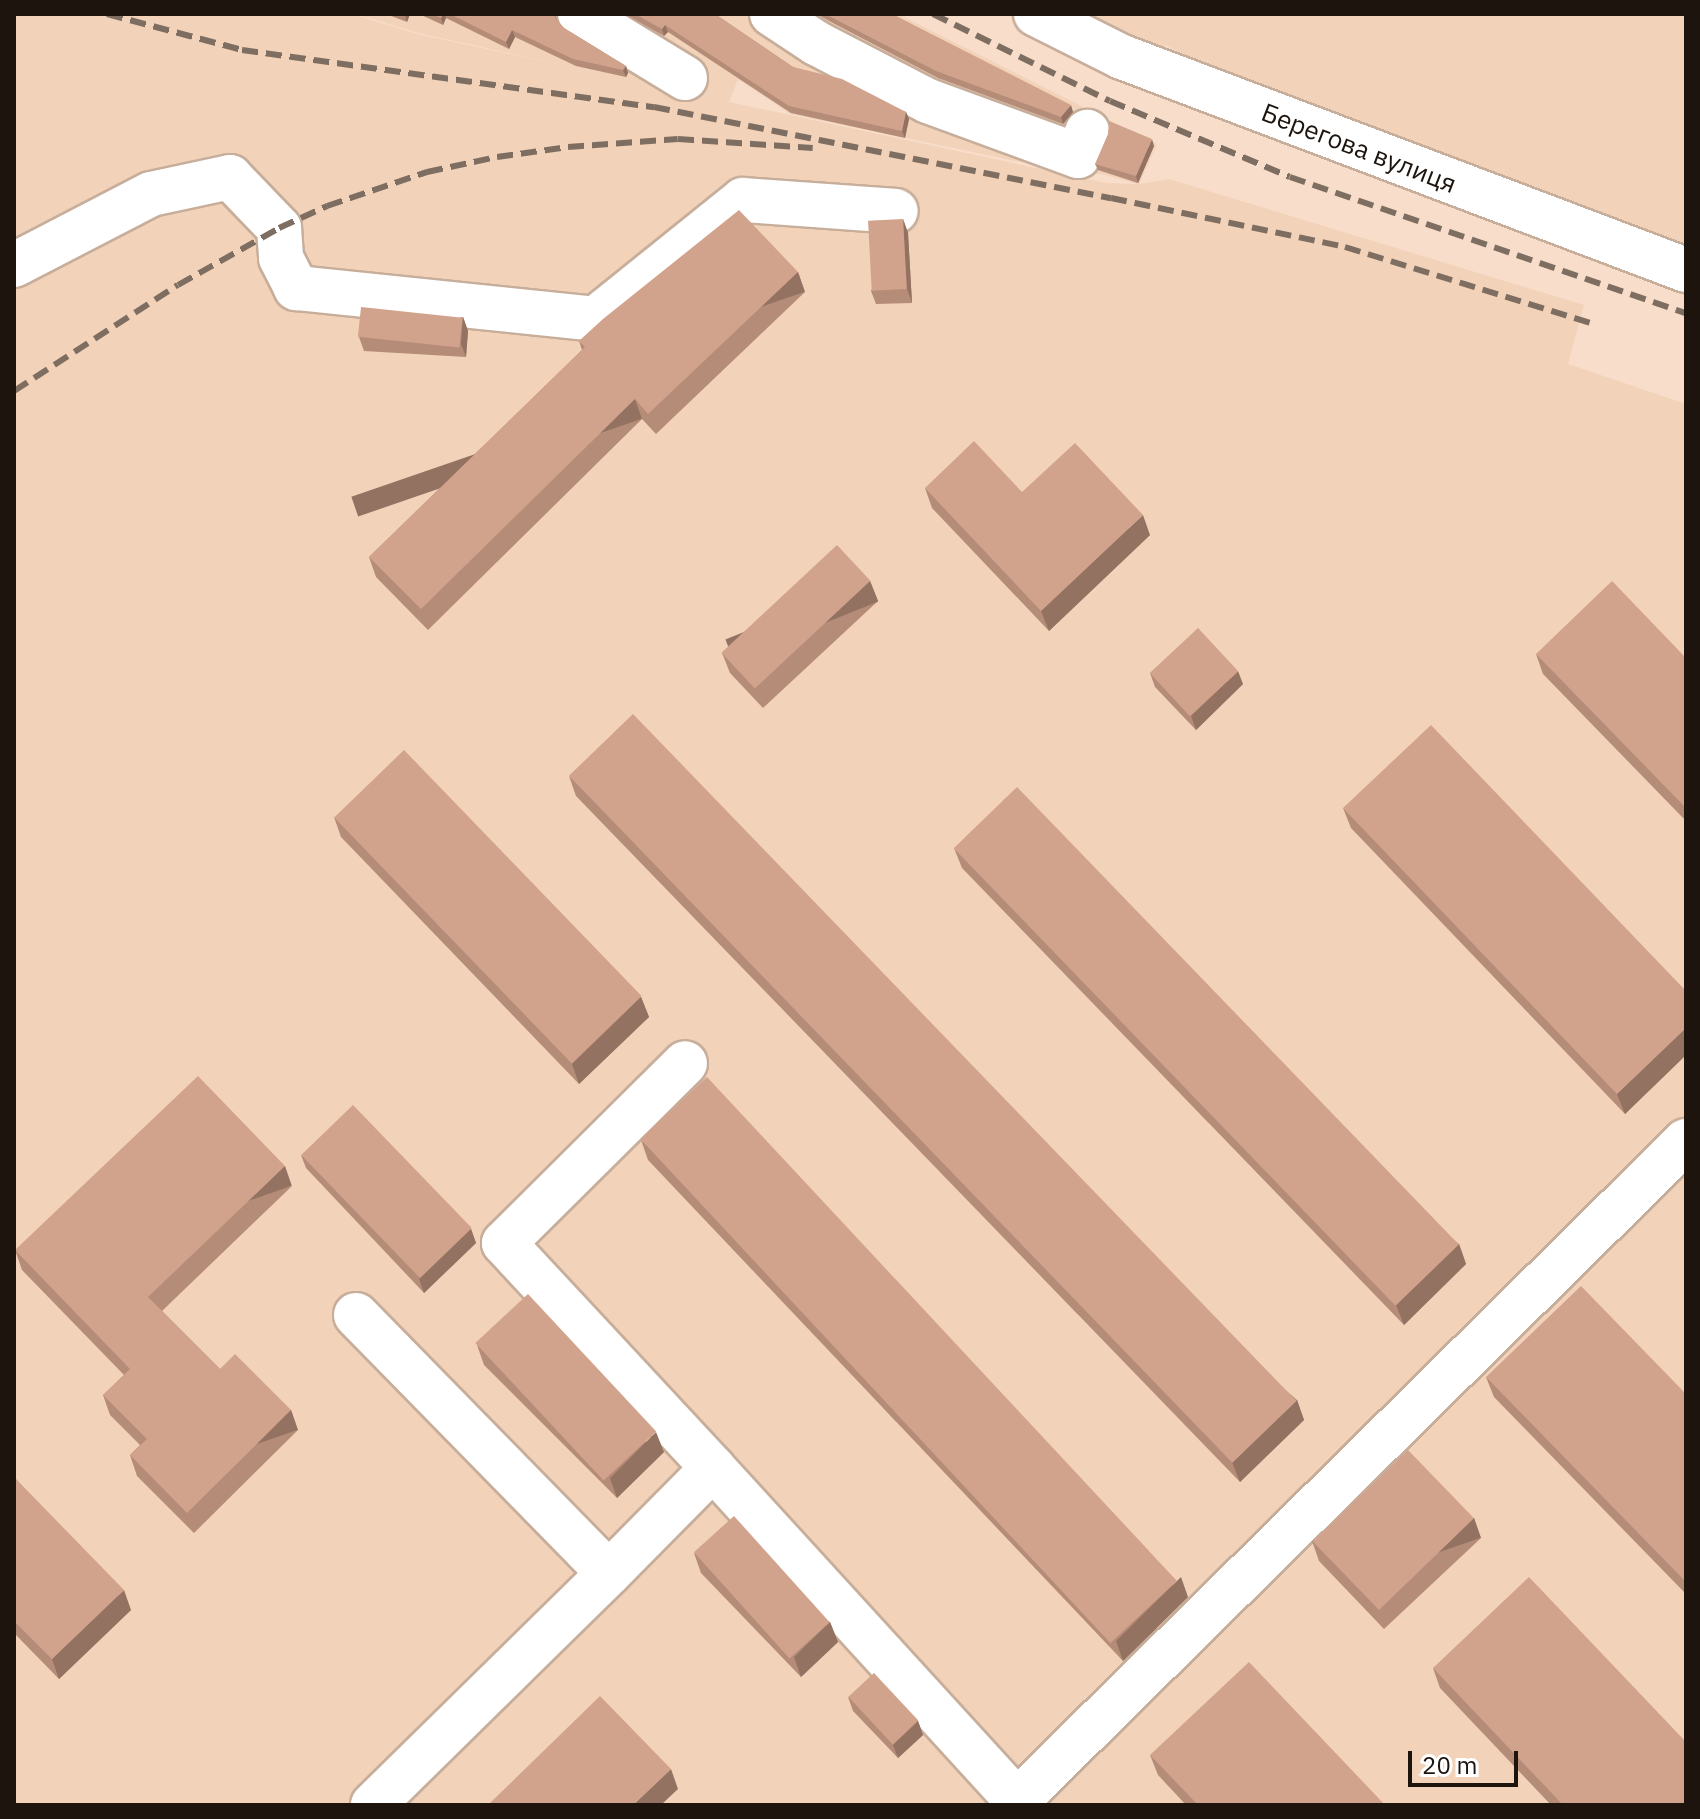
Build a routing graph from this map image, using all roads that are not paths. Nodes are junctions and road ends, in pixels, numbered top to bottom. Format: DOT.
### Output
graph roads {
  1 [pos="580,14"];
  2 [pos="772,14"];
  3 [pos="1036,14"];
  4 [pos="685,78"];
  5 [pos="1087,132"];
  6 [pos="896,211"];
  7 [pos="14,265"];
  8 [pos="1686,270"];
  9 [pos="685,1063"];
  10 [pos="1686,1141"];
  11 [pos="356,1315"];
  12 [pos="713,1468"];
  13 [pos="609,1573"];
  14 [pos="373,1805"];
  1 -- 4 [label="street"];
  2 -- 5 [label="street"];
  3 -- 8 [label="street, Берегова вулиця"];
  6 -- 7 [label="street"];
  9 -- 12 [label="street"];
  10 -- 12 [label="street"];
  11 -- 13 [label="street"];
  12 -- 13 [label="street"];
  13 -- 14 [label="street"];
}
